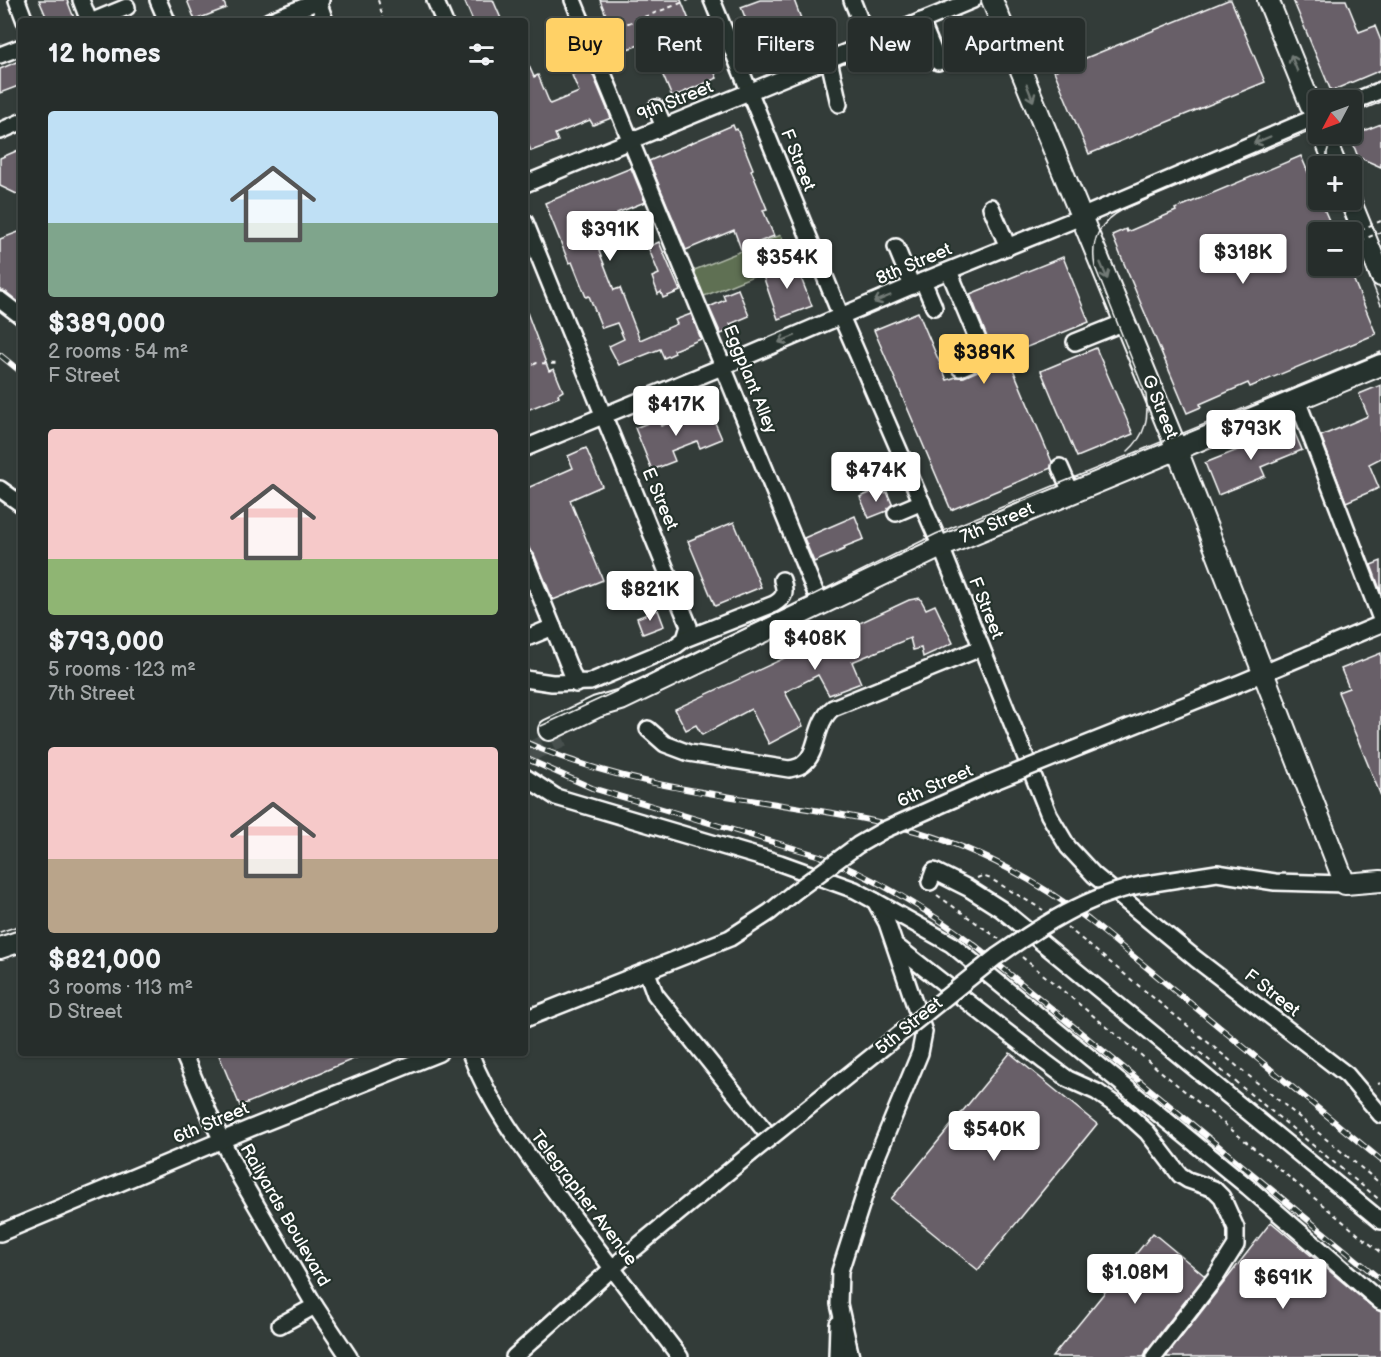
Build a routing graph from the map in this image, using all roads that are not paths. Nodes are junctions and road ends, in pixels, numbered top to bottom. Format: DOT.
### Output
graph roads {
  1 [pos="17,0"];
  2 [pos="81,0"];
  3 [pos="158,0"];
  4 [pos="435,0"];
  5 [pos="573,0"];
  6 [pos="712,0"];
  7 [pos="852,0"];
  8 [pos="973,0"];
  9 [pos="992,0"];
  10 [pos="1268,0"];
  11 [pos="320,1"];
  12 [pos="295,5"];
  13 [pos="127,7"];
  14 [pos="24,18"];
  15 [pos="90,18"];
  16 [pos="99,18"];
  17 [pos="166,18"];
  18 [pos="274,18"];
  19 [pos="324,18"];
  20 [pos="443,18"];
  21 [pos="859,18"];
  22 [pos="928,18"];
  23 [pos="18,48"];
  24 [pos="932,48"];
  25 [pos="0,55"];
  26 [pos="938,62"];
  27 [pos="799,72"];
  28 [pos="832,72"];
  29 [pos="1381,90"];
  30 [pos="750,92"];
  31 [pos="1308,96"];
  32 [pos="1362,98"];
  33 [pos="839,104"];
  34 [pos="656,108"];
  35 [pos="18,123"];
  36 [pos="1308,126"];
  37 [pos="664,127"];
  38 [pos="0,131"];
  39 [pos="632,140"];
  40 [pos="528,183"];
  41 [pos="991,207"];
  42 [pos="1354,210"];
  43 [pos="1081,217"];
  44 [pos="528,229"];
  45 [pos="896,247"];
  46 [pos="1008,247"];
  47 [pos="949,271"];
  48 [pos="1381,276"];
  49 [pos="917,284"];
  50 [pos="0,300"];
  51 [pos="934,307"];
  52 [pos="18,314"];
  53 [pos="841,316"];
  54 [pos="1125,322"];
  55 [pos="1075,342"];
  56 [pos="1381,365"];
  57 [pos="724,366"];
  58 [pos="960,368"];
  59 [pos="1297,400"];
  60 [pos="604,416"];
  61 [pos="528,447"];
  62 [pos="1177,448"];
  63 [pos="1060,467"];
  64 [pos="0,489"];
  65 [pos="1071,492"];
  66 [pos="18,502"];
  67 [pos="922,502"];
  68 [pos="896,513"];
  69 [pos="941,547"];
  70 [pos="528,565"];
  71 [pos="782,580"];
  72 [pos="821,606"];
  73 [pos="1381,619"];
  74 [pos="1381,624"];
  75 [pos="553,627"];
  76 [pos="687,632"];
  77 [pos="529,637"];
  78 [pos="981,648"];
  79 [pos="1264,673"];
  80 [pos="528,679"];
  81 [pos="576,684"];
  82 [pos="648,729"];
  83 [pos="556,733"];
  84 [pos="528,779"];
  85 [pos="1381,881"];
  86 [pos="930,882"];
  87 [pos="1345,884"];
  88 [pos="875,901"];
  89 [pos="18,942"];
  90 [pos="896,946"];
  91 [pos="0,948"];
  92 [pos="647,972"];
  93 [pos="528,1018"];
  94 [pos="184,1056"];
  95 [pos="431,1056"];
  96 [pos="471,1056"];
  97 [pos="1381,1115"];
  98 [pos="770,1137"];
  99 [pos="221,1140"];
  100 [pos="1381,1221"];
  101 [pos="0,1233"];
  102 [pos="612,1269"];
  103 [pos="840,1271"];
  104 [pos="1381,1302"];
  105 [pos="315,1306"];
  106 [pos="280,1325"];
  107 [pos="349,1357"];
  108 [pos="514,1357"];
  109 [pos="680,1357"];
  110 [pos="837,1357"];
  111 [pos="851,1357"];
  112 [pos="1154,1357"];
  1 -- 14 [label="street"];
  2 -- 15 [label="street"];
  3 -- 17 [label="street"];
  4 -- 20 [label="street"];
  5 -- 39 [label="street, Eggplant Alley"];
  6 -- 30 [label="street, F Street"];
  7 -- 21 [label="street"];
  8 -- 22 [label="street, 9th Street"];
  9 -- 43 [label="main road, G Street, one-way"];
  31 -- 10 [label="main road, one-way"];
  11 -- 12 [label="street"];
  11 -- 19 [label="street"];
  12 -- 18 [label="street"];
  13 -- 16 [label="street"];
  23 -- 25 [label="street"];
  24 -- 26 [label="street"];
  27 -- 30 [label="street, 9th Street"];
  28 -- 33 [label="street"];
  29 -- 32 [label="street"];
  30 -- 37 [label="street, 9th Street"];
  30 -- 53 [label="street, F Street"];
  34 -- 37 [label="street"];
  35 -- 38 [label="street"];
  36 -- 43 [label="street, 8th Street, one-way"];
  37 -- 39 [label="street, 9th Street"];
  39 -- 40 [label="street, 9th Street"];
  39 -- 57 [label="street, Eggplant Alley"];
  41 -- 46 [label="street"];
  42 -- 48 [label="main road"];
  43 -- 46 [label="street, 8th Street"];
  43 -- 54 [label="main road, G Street, one-way"];
  44 -- 60 [label="street, E Street"];
  45 -- 49 [label="street"];
  46 -- 47 [label="street, 8th Street"];
  47 -- 49 [label="street, 8th Street"];
  47 -- 58 [label="street"];
  49 -- 51 [label="street"];
  49 -- 53 [label="street, 8th Street, one-way"];
  50 -- 52 [label="street"];
  53 -- 57 [label="street, 8th Street, one-way"];
  53 -- 67 [label="street, F Street"];
  54 -- 55 [label="street"];
  54 -- 62 [label="main road, G Street"];
  56 -- 59 [label="main road, 7th Street"];
  57 -- 60 [label="street, 8th Street"];
  57 -- 72 [label="street, Eggplant Alley"];
  59 -- 62 [label="main road, 7th Street"];
  59 -- 73 [label="street"];
  60 -- 61 [label="street, 8th Street"];
  60 -- 76 [label="street, E Street"];
  62 -- 65 [label="main road, 7th Street"];
  62 -- 79 [label="main road, G Street"];
  63 -- 65 [label="street"];
  64 -- 66 [label="street"];
  65 -- 69 [label="main road, 7th Street"];
  67 -- 68 [label="street"];
  67 -- 69 [label="street, F Street"];
  69 -- 72 [label="main road, 7th Street"];
  69 -- 78 [label="street, F Street"];
  70 -- 75 [label="street"];
  71 -- 76 [label="street"];
  72 -- 83 [label="main road, 7th Street"];
  74 -- 79 [label="street, 6th Street"];
  75 -- 77 [label="street"];
  75 -- 81 [label="street"];
  76 -- 81 [label="street"];
  78 -- 82 [label="street"];
  78 -- 97 [label="street, F Street"];
  79 -- 87 [label="main road, G Street"];
  79 -- 92 [label="street, 6th Street, bridge"];
  80 -- 81 [label="street"];
  84 -- 88 [label="street"];
  85 -- 87 [label="main road, 5th Street"];
  86 -- 100 [label="street"];
  87 -- 98 [label="street, 5th Street, bridge"];
  88 -- 90 [label="street"];
  88 -- 104 [label="street"];
  89 -- 91 [label="main road"];
  90 -- 103 [label="street"];
  90 -- 112 [label="street"];
  92 -- 93 [label="street, 6th Street"];
  92 -- 98 [label="street"];
  94 -- 99 [label="street, Railyards Boulevard"];
  95 -- 99 [label="street, 6th Street"];
  96 -- 102 [label="street, Telegrapher Avenue"];
  98 -- 102 [label="street, 5th Street, bridge"];
  99 -- 101 [label="street, 6th Street"];
  99 -- 105 [label="street, Railyards Boulevard"];
  102 -- 108 [label="street, 5th Street"];
  102 -- 109 [label="street, Telegrapher Avenue"];
  103 -- 110 [label="street"];
  103 -- 111 [label="street"];
  105 -- 106 [label="street"];
  105 -- 107 [label="street, Railyards Boulevard"];
}
